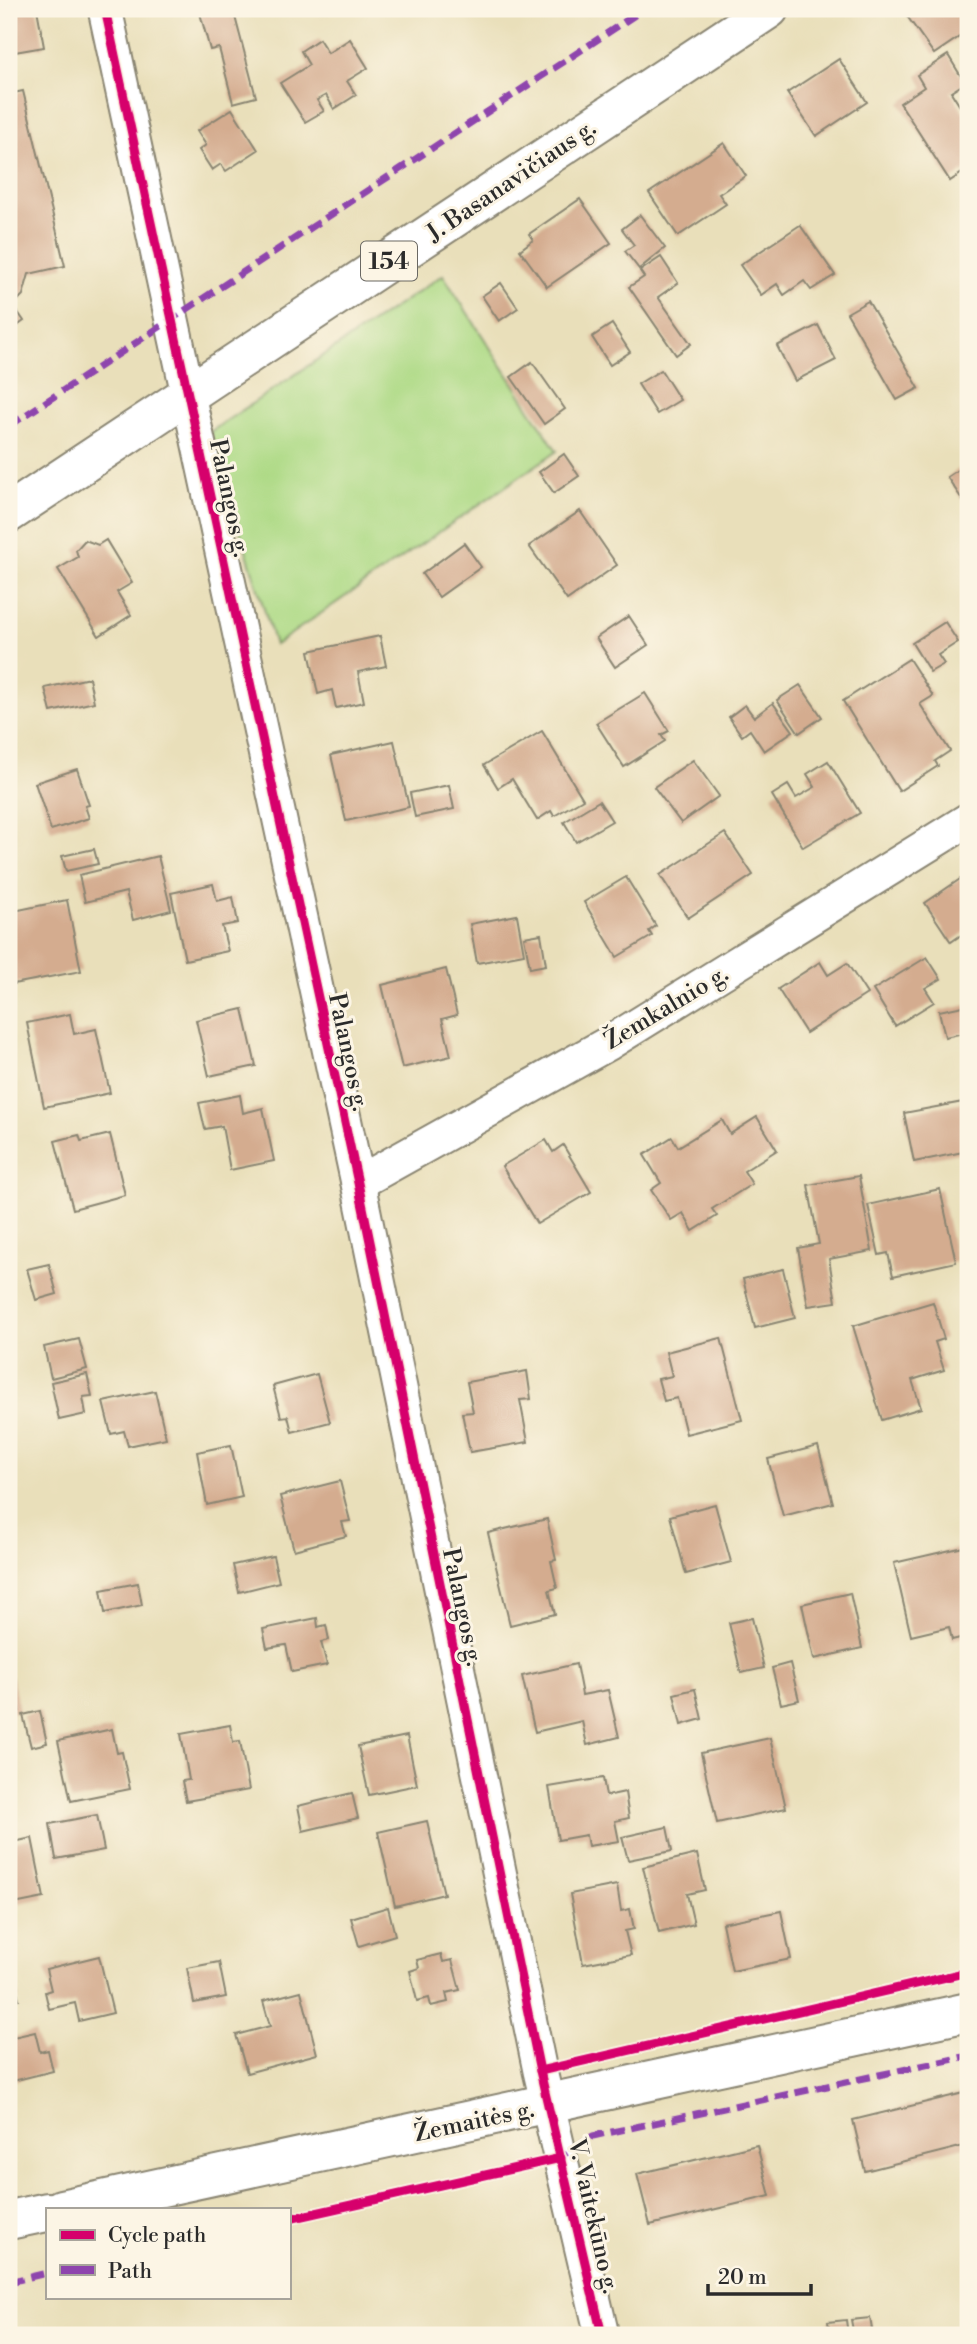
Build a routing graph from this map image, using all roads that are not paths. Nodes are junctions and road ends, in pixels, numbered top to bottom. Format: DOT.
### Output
graph roads {
  1 [pos="105,9"];
  2 [pos="769,9"];
  3 [pos="188,394"];
  4 [pos="9,513"];
  5 [pos="968,820"];
  6 [pos="358,1183"];
  7 [pos="968,2012"];
  8 [pos="548,2105"];
  9 [pos="66,2208"];
  10 [pos="46,2212"];
  11 [pos="9,2220"];
  12 [pos="602,2335"];
  1 -- 3 [label="street, Palangos g."];
  2 -- 3 [label="main road, J. Basanavičiaus g. / 154"];
  3 -- 4 [label="main road, J. Basanavičiaus g. / 154"];
  3 -- 6 [label="street, Palangos g."];
  5 -- 6 [label="street, Žemkalnio g."];
  6 -- 8 [label="street, Palangos g."];
  7 -- 8 [label="main road, Žemaitės g."];
  8 -- 9 [label="main road, Žemaitės g."];
  8 -- 12 [label="street, V. Vaitekūno g."];
  10 -- 11 [label="main road"];
}
